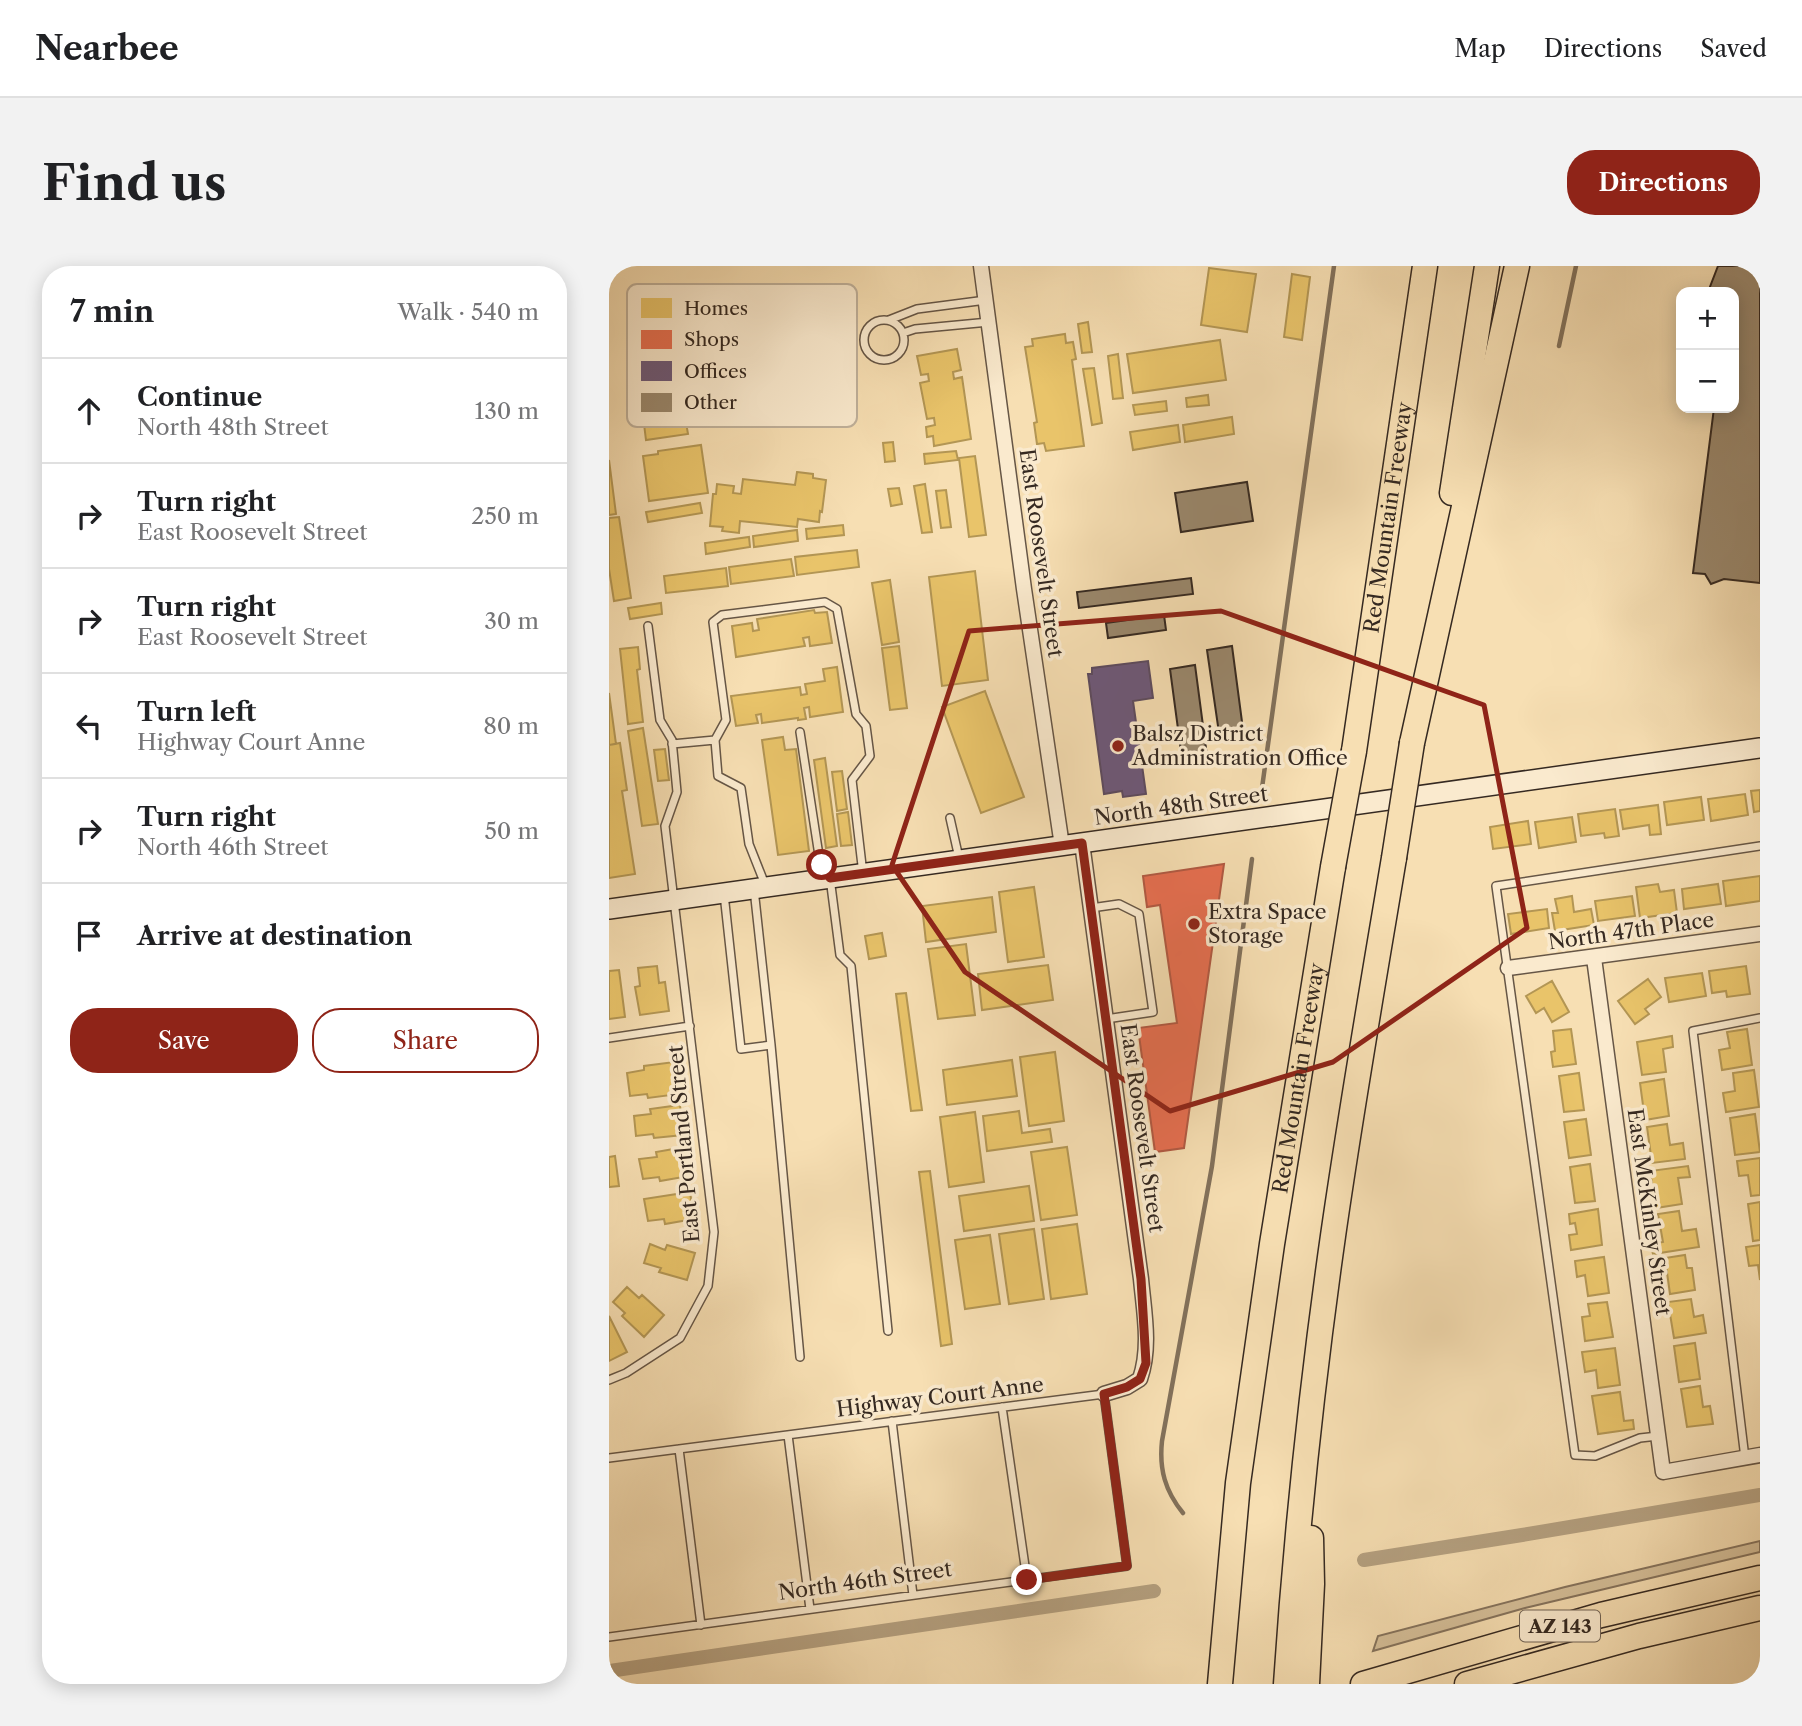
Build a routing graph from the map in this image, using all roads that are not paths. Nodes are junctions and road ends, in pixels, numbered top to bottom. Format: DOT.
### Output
graph roads {
  1 [pos="981,266"];
  2 [pos="1487,266"];
  3 [pos="1517,266"];
  4 [pos="1424,270"];
  5 [pos="986,300"];
  6 [pos="889,320"];
  7 [pos="989,322"];
  8 [pos="903,333"];
  9 [pos="648,626"];
  10 [pos="800,732"];
  11 [pos="715,740"];
  12 [pos="1412,743"];
  13 [pos="672,744"];
  14 [pos="1760,748"];
  15 [pos="950,817"];
  16 [pos="1072,844"];
  17 [pos="1760,846"];
  18 [pos="959,860"];
  19 [pos="863,874"];
  20 [pos="830,878"];
  21 [pos="760,888"];
  22 [pos="723,893"];
  23 [pos="675,900"];
  24 [pos="1091,908"];
  25 [pos="609,909"];
  26 [pos="1760,934"];
  27 [pos="1594,958"];
  28 [pos="1508,968"];
  29 [pos="1760,1018"];
  30 [pos="1106,1019"];
  31 [pos="690,1027"];
  32 [pos="609,1038"];
  33 [pos="771,1045"];
  34 [pos="888,1331"];
  35 [pos="800,1357"];
  36 [pos="609,1380"];
  37 [pos="1104,1394"];
  38 [pos="1002,1407"];
  39 [pos="892,1422"];
  40 [pos="788,1435"];
  41 [pos="1658,1436"];
  42 [pos="679,1449"];
  43 [pos="1760,1455"];
  44 [pos="609,1458"];
  45 [pos="1745,1458"];
  46 [pos="1760,1578"];
  47 [pos="1027,1580"];
  48 [pos="913,1595"];
  49 [pos="1760,1608"];
  50 [pos="810,1609"];
  51 [pos="701,1625"];
  52 [pos="609,1637"];
  53 [pos="1299,1641"];
  54 [pos="1219,1678"];
  55 [pos="1286,1684"];
  56 [pos="1307,1684"];
  57 [pos="1363,1684"];
  58 [pos="1467,1684"];
  1 -- 5 [label="street, East Roosevelt Street"];
  2 -- 12 [label="highway"];
  3 -- 12 [label="highway"];
  4 -- 54 [label="highway, Red Mountain Freeway, bridge"];
  5 -- 6 [label="lane"];
  5 -- 7 [label="street, East Roosevelt Street"];
  6 -- 8 [label="lane"];
  6 -- 8 [label="lane"];
  7 -- 8 [label="lane"];
  7 -- 16 [label="street, East Roosevelt Street"];
  9 -- 13 [label="lane, East Portland Street"];
  10 -- 20 [label="lane"];
  11 -- 13 [label="lane"];
  11 -- 19 [label="lane"];
  11 -- 21 [label="lane"];
  12 -- 53 [label="highway, bridge"];
  13 -- 23 [label="lane, East Portland Street"];
  14 -- 16 [label="street, North 48th Street"];
  15 -- 18 [label="lane"];
  16 -- 18 [label="street, North 48th Street"];
  16 -- 24 [label="street, East Roosevelt Street"];
  17 -- 28 [label="lane"];
  18 -- 19 [label="street, North 48th Street"];
  19 -- 20 [label="street, North 48th Street"];
  20 -- 21 [label="street, North 48th Street"];
  20 -- 34 [label="lane"];
  21 -- 22 [label="street, North 48th Street"];
  21 -- 33 [label="lane"];
  22 -- 23 [label="street, North 48th Street"];
  22 -- 33 [label="lane"];
  23 -- 25 [label="street, North 48th Street"];
  23 -- 31 [label="lane, East Portland Street"];
  24 -- 30 [label="street, East Roosevelt Street"];
  24 -- 30 [label="lane"];
  26 -- 27 [label="street, North 47th Place"];
  27 -- 28 [label="street, North 47th Place"];
  27 -- 41 [label="street, East McKinley Street"];
  28 -- 41 [label="lane"];
  29 -- 45 [label="lane"];
  30 -- 37 [label="street, East Roosevelt Street"];
  31 -- 32 [label="lane"];
  31 -- 36 [label="lane, East Portland Street"];
  33 -- 35 [label="lane"];
  37 -- 38 [label="lane, Highway Court Anne"];
  37 -- 47 [label="lane, North 46th Street"];
  38 -- 39 [label="lane, Highway Court Anne"];
  38 -- 47 [label="lane"];
  39 -- 40 [label="lane, Highway Court Anne"];
  39 -- 48 [label="lane"];
  40 -- 42 [label="lane, Highway Court Anne"];
  40 -- 50 [label="lane"];
  41 -- 45 [label="street, East McKinley Street"];
  42 -- 44 [label="lane, Highway Court Anne"];
  42 -- 51 [label="lane"];
  43 -- 45 [label="street"];
  46 -- 57 [label="highway, AZ 143"];
  47 -- 48 [label="lane, North 46th Street"];
  48 -- 50 [label="lane, North 46th Street"];
  49 -- 58 [label="highway, AZ 143"];
  50 -- 51 [label="lane, North 46th Street"];
  51 -- 52 [label="lane, North 46th Street"];
  53 -- 55 [label="highway"];
  53 -- 56 [label="highway"];
}
